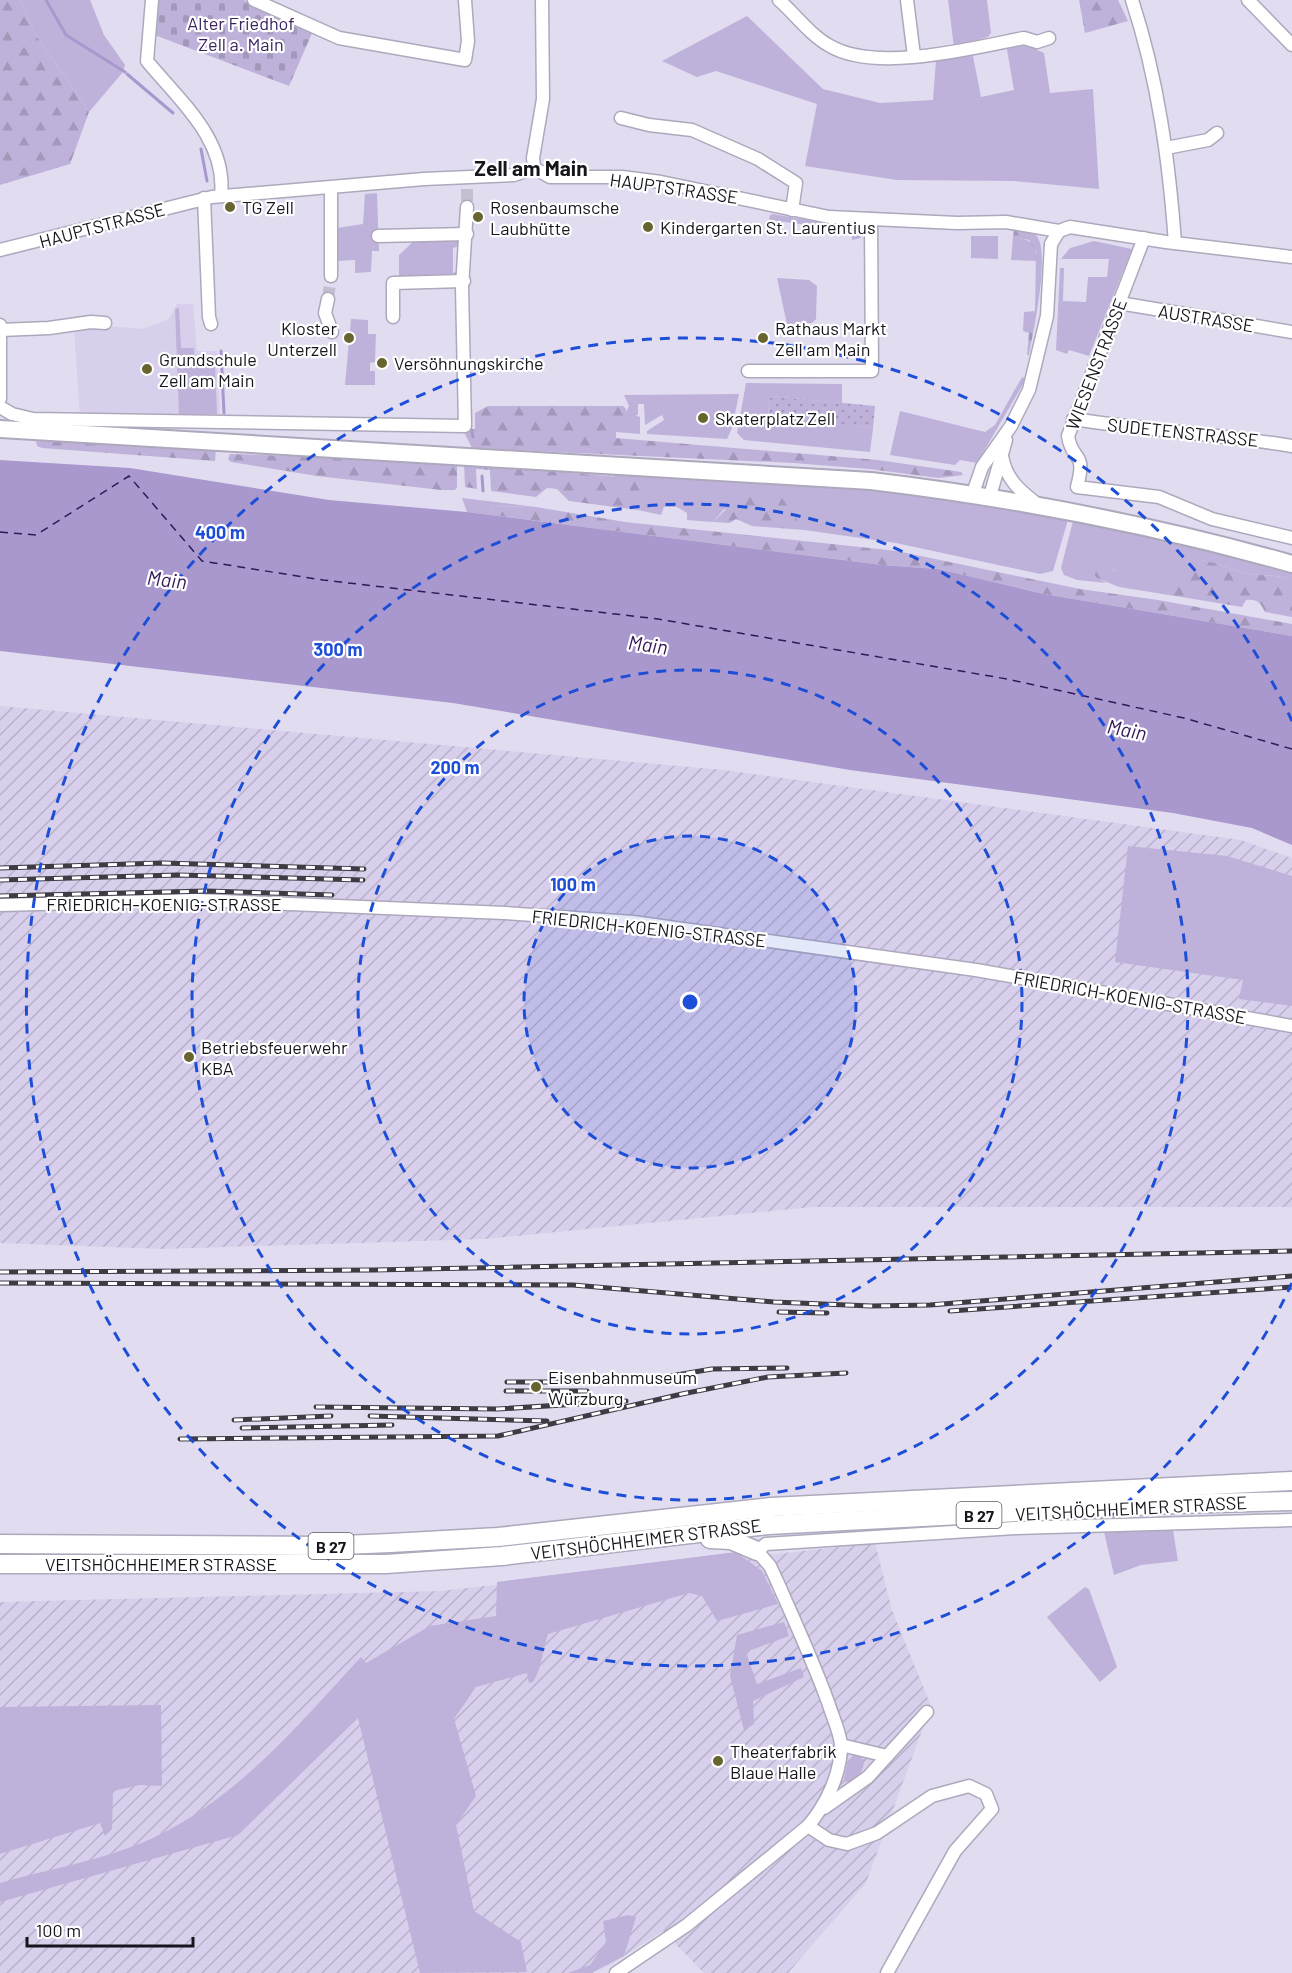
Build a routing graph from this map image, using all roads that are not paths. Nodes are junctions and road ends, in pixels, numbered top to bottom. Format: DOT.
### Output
graph roads {
  1 [pos="152,0"];
  2 [pos="254,0"];
  3 [pos="465,0"];
  4 [pos="542,0"];
  5 [pos="779,0"];
  6 [pos="907,0"];
  7 [pos="1132,0"];
  8 [pos="1248,0"];
  9 [pos="1049,38"];
  10 [pos="1292,45"];
  11 [pos="914,56"];
  12 [pos="621,118"];
  13 [pos="1217,133"];
  14 [pos="1166,148"];
  15 [pos="534,168"];
  16 [pos="331,188"];
  17 [pos="222,195"];
  18 [pos="204,198"];
  19 [pos="467,207"];
  20 [pos="792,210"];
  21 [pos="871,219"];
  22 [pos="1059,231"];
  23 [pos="467,234"];
  24 [pos="378,236"];
  25 [pos="1144,238"];
  26 [pos="1175,243"];
  27 [pos="0,250"];
  28 [pos="1292,257"];
  29 [pos="331,276"];
  30 [pos="464,281"];
  31 [pos="328,299"];
  32 [pos="1119,303"];
  33 [pos="393,317"];
  34 [pos="105,323"];
  35 [pos="211,324"];
  36 [pos="0,325"];
  37 [pos="0,330"];
  38 [pos="332,332"];
  39 [pos="1292,332"];
  40 [pos="748,371"];
  41 [pos="0,399"];
  42 [pos="0,407"];
  43 [pos="1073,419"];
  44 [pos="1011,426"];
  45 [pos="7,429"];
  46 [pos="1292,446"];
  47 [pos="1002,453"];
  48 [pos="982,495"];
  49 [pos="1037,504"];
  50 [pos="1292,538"];
  51 [pos="1292,564"];
  52 [pos="0,905"];
  53 [pos="1292,1026"];
  54 [pos="1292,1481"];
  55 [pos="1292,1501"];
  56 [pos="1292,1520"];
  57 [pos="666,1536"];
  58 [pos="0,1544"];
  59 [pos="757,1551"];
  60 [pos="0,1563"];
  61 [pos="927,1712"];
  62 [pos="841,1745"];
  63 [pos="887,1756"];
  64 [pos="821,1811"];
  65 [pos="808,1826"];
  66 [pos="616,1973"];
  67 [pos="887,1973"];
  1 -- 17 [label="street"];
  2 -- 3 [label="street"];
  4 -- 15 [label="street"];
  5 -- 11 [label="street"];
  6 -- 11 [label="street"];
  7 -- 14 [label="street"];
  8 -- 10 [label="street"];
  9 -- 11 [label="street"];
  12 -- 20 [label="street"];
  13 -- 14 [label="street"];
  14 -- 26 [label="street"];
  15 -- 16 [label="street, HAUPTSTRASSE"];
  15 -- 20 [label="street, HAUPTSTRASSE"];
  16 -- 17 [label="street, HAUPTSTRASSE"];
  16 -- 29 [label="street"];
  17 -- 18 [label="street, HAUPTSTRASSE"];
  18 -- 27 [label="street, HAUPTSTRASSE"];
  18 -- 35 [label="street"];
  19 -- 23 [label="street"];
  20 -- 21 [label="street, HAUPTSTRASSE"];
  21 -- 22 [label="street, HAUPTSTRASSE"];
  21 -- 40 [label="street"];
  22 -- 25 [label="street, HAUPTSTRASSE"];
  22 -- 44 [label="street"];
  23 -- 24 [label="street"];
  23 -- 30 [label="street"];
  25 -- 26 [label="street, HAUPTSTRASSE"];
  25 -- 32 [label="street, WIESENSTRASSE"];
  26 -- 28 [label="street, HAUPTSTRASSE"];
  30 -- 33 [label="street"];
  30 -- 42 [label="street"];
  31 -- 38 [label="street"];
  32 -- 39 [label="street, AUSTRASSE"];
  32 -- 43 [label="street, WIESENSTRASSE"];
  34 -- 37 [label="street"];
  36 -- 37 [label="street"];
  37 -- 41 [label="street"];
  43 -- 46 [label="street, SUDETENSTRASSE"];
  43 -- 50 [label="street, WIESENSTRASSE"];
  44 -- 47 [label="street"];
  44 -- 48 [label="street"];
  45 -- 48 [label="main road"];
  47 -- 48 [label="street"];
  47 -- 49 [label="street"];
  48 -- 49 [label="main road"];
  49 -- 51 [label="main road"];
  52 -- 53 [label="street, FRIEDRICH-KOENIG-STRASSE"];
  54 -- 58 [label="highway, VEITSHÖCHHEIMER STRASSE / B 27"];
  55 -- 57 [label="highway, VEITSHÖCHHEIMER STRASSE / B 27"];
  56 -- 59 [label="street, VEITSHÖCHHEIMER STRASSE"];
  57 -- 59 [label="highway"];
  57 -- 60 [label="highway, VEITSHÖCHHEIMER STRASSE / B 27"];
  59 -- 62 [label="street"];
  61 -- 63 [label="street"];
  62 -- 63 [label="street"];
  62 -- 64 [label="street"];
  63 -- 64 [label="street"];
  64 -- 65 [label="street"];
  65 -- 66 [label="street"];
  65 -- 67 [label="street"];
}
